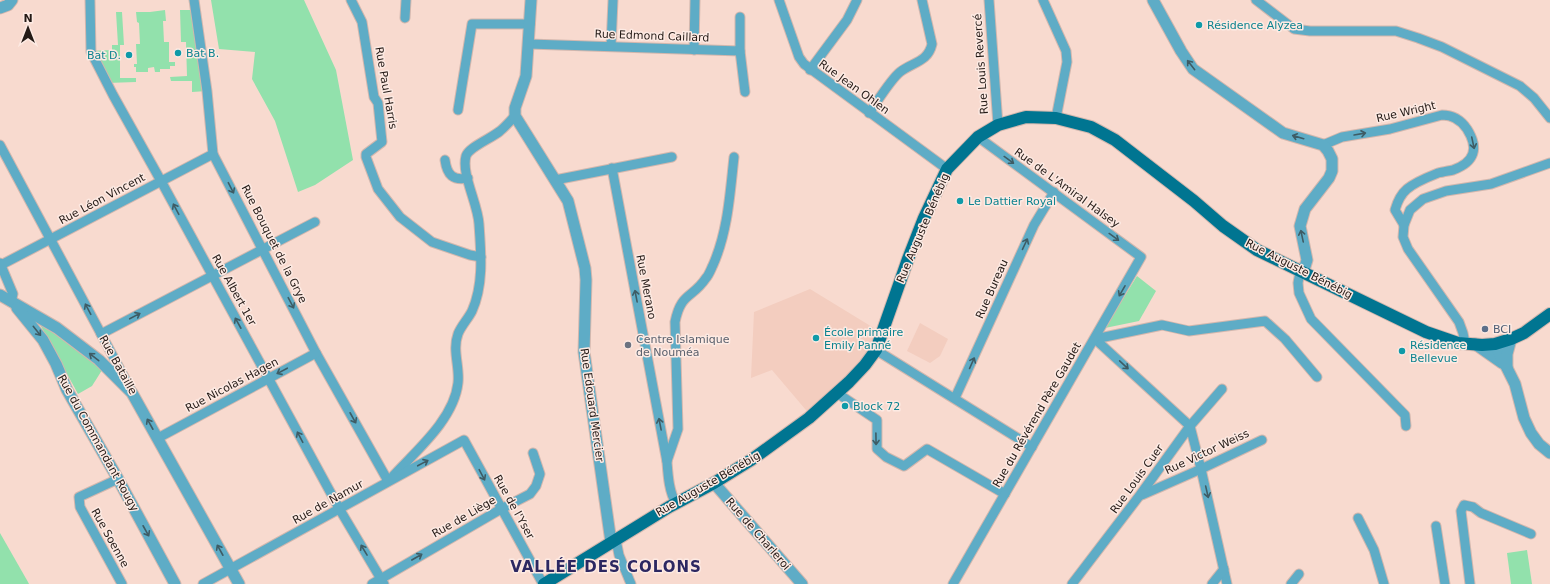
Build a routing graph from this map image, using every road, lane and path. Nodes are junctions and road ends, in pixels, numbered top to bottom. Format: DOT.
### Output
graph roads {
  1 [pos="12,0"];
  2 [pos="90,0"];
  3 [pos="194,0"];
  4 [pos="351,0"];
  5 [pos="406,0"];
  6 [pos="531,0"];
  7 [pos="613,0"];
  8 [pos="695,0"];
  9 [pos="779,0"];
  10 [pos="857,0"];
  11 [pos="922,0"];
  12 [pos="989,0"];
  13 [pos="1042,0"];
  14 [pos="1153,0"];
  15 [pos="1256,0"];
  16 [pos="0,8"];
  17 [pos="405,18"];
  18 [pos="740,18"];
  19 [pos="530,24"];
  20 [pos="529,44"];
  21 [pos="611,46"];
  22 [pos="694,50"];
  23 [pos="740,51"];
  24 [pos="810,70"];
  25 [pos="745,92"];
  26 [pos="458,110"];
  27 [pos="869,113"];
  28 [pos="515,116"];
  29 [pos="1056,118"];
  30 [pos="1550,118"];
  31 [pos="998,125"];
  32 [pos="978,137"];
  33 [pos="0,145"];
  34 [pos="1323,145"];
  35 [pos="213,154"];
  36 [pos="672,157"];
  37 [pos="734,157"];
  38 [pos="445,160"];
  39 [pos="1550,163"];
  40 [pos="612,168"];
  41 [pos="947,169"];
  42 [pos="468,178"];
  43 [pos="554,180"];
  44 [pos="161,181"];
  45 [pos="1054,192"];
  46 [pos="315,222"];
  47 [pos="1404,225"];
  48 [pos="51,239"];
  49 [pos="262,249"];
  50 [pos="481,257"];
  51 [pos="1141,257"];
  52 [pos="1,264"];
  53 [pos="1302,273"];
  54 [pos="212,275"];
  55 [pos="0,296"];
  56 [pos="11,302"];
  57 [pos="1550,314"];
  58 [pos="1456,317"];
  59 [pos="101,334"];
  60 [pos="1095,339"];
  61 [pos="1511,339"];
  62 [pos="1447,340"];
  63 [pos="1470,344"];
  64 [pos="1494,344"];
  65 [pos="876,350"];
  66 [pos="316,353"];
  67 [pos="1507,368"];
  68 [pos="1317,377"];
  69 [pos="268,379"];
  70 [pos="1222,389"];
  71 [pos="132,393"];
  72 [pos="836,393"];
  73 [pos="956,398"];
  74 [pos="1190,426"];
  75 [pos="1406,426"];
  76 [pos="158,438"];
  77 [pos="464,440"];
  78 [pos="1262,440"];
  79 [pos="1032,447"];
  80 [pos="533,453"];
  81 [pos="1550,453"];
  82 [pos="667,462"];
  83 [pos="1201,469"];
  84 [pos="118,479"];
  85 [pos="388,481"];
  86 [pos="714,483"];
  87 [pos="1005,494"];
  88 [pos="1140,495"];
  89 [pos="676,503"];
  90 [pos="501,509"];
  91 [pos="340,510"];
  92 [pos="1358,518"];
  93 [pos="1436,526"];
  94 [pos="1531,534"];
  95 [pos="614,541"];
  96 [pos="231,569"];
  97 [pos="1224,569"];
  98 [pos="1299,574"];
  99 [pos="382,581"];
  100 [pos="122,584"];
  101 [pos="176,584"];
  102 [pos="203,584"];
  103 [pos="239,584"];
  104 [pos="372,584"];
  105 [pos="544,584"];
  106 [pos="630,584"];
  107 [pos="802,584"];
  108 [pos="953,584"];
  109 [pos="1072,584"];
  110 [pos="1212,584"];
  111 [pos="1227,584"];
  112 [pos="1291,584"];
  113 [pos="1384,584"];
  114 [pos="1444,584"];
  115 [pos="1470,584"];
  1 -- 16 [label="street"];
  2 -- 44 [label="street, Rue Albert 1er"];
  3 -- 35 [label="street, Rue Bouquet de la Grye"];
  4 -- 50 [label="street, Rue Paul Harris"];
  5 -- 17 [label="street"];
  6 -- 19 [label="street"];
  7 -- 21 [label="street"];
  8 -- 22 [label="street"];
  9 -- 24 [label="street, Rue Jean Ohlen"];
  10 -- 24 [label="street"];
  11 -- 27 [label="street"];
  12 -- 31 [label="street, Rue Louis Revercé"];
  13 -- 29 [label="street"];
  34 -- 14 [label="street, one-way"];
  15 -- 30 [label="street"];
  18 -- 23 [label="street"];
  19 -- 20 [label="street"];
  19 -- 26 [label="street"];
  20 -- 21 [label="street, Rue Edmond Caillard"];
  20 -- 28 [label="street"];
  21 -- 22 [label="street, Rue Edmond Caillard"];
  22 -- 23 [label="street, Rue Edmond Caillard"];
  23 -- 25 [label="street"];
  24 -- 27 [label="street, Rue Jean Ohlen"];
  27 -- 41 [label="street, Rue Jean Ohlen"];
  28 -- 42 [label="street"];
  28 -- 43 [label="street, Rue Edouard Mercier"];
  29 -- 31 [label="main road, Rue Auguste Bénébig"];
  29 -- 53 [label="main road, Rue Auguste Bénébig"];
  31 -- 32 [label="main road, Rue Auguste Bénébig"];
  32 -- 41 [label="main road, Rue Auguste Bénébig"];
  32 -- 45 [label="street, Rue de L'Amiral Halsey, one-way"];
  33 -- 48 [label="street, Rue Bataille"];
  34 -- 47 [label="street, Rue Wright, one-way"];
  53 -- 34 [label="street, one-way"];
  35 -- 44 [label="street, Rue Léon Vincent"];
  35 -- 49 [label="street, Rue Bouquet de la Grye, one-way"];
  36 -- 40 [label="street"];
  37 -- 82 [label="street"];
  38 -- 42 [label="street"];
  39 -- 47 [label="street"];
  40 -- 43 [label="street"];
  82 -- 40 [label="street, Rue Merano, one-way"];
  41 -- 65 [label="main road, Rue Auguste Bénébig"];
  42 -- 50 [label="street"];
  43 -- 95 [label="street, Rue Edouard Mercier"];
  44 -- 48 [label="street, Rue Léon Vincent"];
  54 -- 44 [label="street, Rue Albert 1er, one-way"];
  45 -- 51 [label="street, Rue de L'Amiral Halsey, one-way"];
  73 -- 45 [label="street, Rue Bureau, one-way"];
  46 -- 49 [label="street"];
  47 -- 58 [label="street"];
  48 -- 52 [label="street, Rue Léon Vincent"];
  59 -- 48 [label="street, Rue Bataille, one-way"];
  49 -- 54 [label="street"];
  49 -- 66 [label="street, Rue Bouquet de la Grye, one-way"];
  50 -- 85 [label="street"];
  51 -- 60 [label="street, Rue du Révérend Père Gaudet, one-way"];
  52 -- 56 [label="street"];
  53 -- 62 [label="main road, Rue Auguste Bénébig"];
  53 -- 75 [label="street"];
  59 -- 54 [label="street, one-way"];
  69 -- 54 [label="street, Rue Albert 1er, one-way"];
  55 -- 56 [label="street"];
  71 -- 56 [label="street, one-way"];
  56 -- 84 [label="street, Rue du Commandant Rougy, one-way"];
  57 -- 61 [label="main road, Rue Auguste Bénébig"];
  58 -- 62 [label="street"];
  58 -- 63 [label="street"];
  59 -- 71 [label="street, Rue Bataille"];
  60 -- 68 [label="street"];
  60 -- 74 [label="street, one-way"];
  60 -- 79 [label="street, Rue du Révérend Père Gaudet"];
  61 -- 64 [label="main road, Rue Auguste Bénébig"];
  61 -- 67 [label="street"];
  62 -- 63 [label="main road, Rue Auguste Bénébig"];
  63 -- 64 [label="main road, Rue Auguste Bénébig"];
  63 -- 67 [label="street"];
  64 -- 67 [label="street"];
  65 -- 72 [label="main road, Rue Auguste Bénébig"];
  65 -- 73 [label="street"];
  66 -- 69 [label="street, Rue Nicolas Hagen, one-way"];
  66 -- 85 [label="street, Rue Bouquet de la Grye, one-way"];
  67 -- 81 [label="street"];
  69 -- 76 [label="street, Rue Nicolas Hagen"];
  91 -- 69 [label="street, Rue Albert 1er, one-way"];
  70 -- 74 [label="street, Rue Louis Cuer"];
  76 -- 71 [label="street, Rue Bataille, one-way"];
  72 -- 86 [label="main road, Rue Auguste Bénébig"];
  72 -- 87 [label="street, one-way"];
  73 -- 79 [label="street"];
  74 -- 83 [label="street"];
  74 -- 88 [label="street, Rue Louis Cuer"];
  96 -- 76 [label="street, Rue Bataille, one-way"];
  85 -- 77 [label="street, Rue de Namur, one-way"];
  77 -- 90 [label="street, Rue de l'Yser, one-way"];
  78 -- 83 [label="street, Rue Victor Weiss"];
  79 -- 87 [label="street, Rue du Révérend Père Gaudet"];
  80 -- 90 [label="street, Rue de Liège"];
  82 -- 89 [label="street, Rue Merano"];
  83 -- 88 [label="street, Rue Victor Weiss"];
  83 -- 97 [label="street, one-way"];
  84 -- 100 [label="street, Rue Soenne"];
  84 -- 101 [label="street, Rue du Commandant Rougy, one-way"];
  85 -- 91 [label="street, Rue de Namur"];
  86 -- 89 [label="main road, Rue Auguste Bénébig"];
  86 -- 107 [label="street, Rue de Charleroi"];
  87 -- 108 [label="street, Rue du Révérend Père Gaudet"];
  88 -- 109 [label="street, Rue Louis Cuer"];
  89 -- 95 [label="main road, Rue Auguste Bénébig"];
  99 -- 90 [label="street, Rue de Liège, one-way"];
  90 -- 105 [label="street, Rue de l'Yser"];
  91 -- 96 [label="street, Rue de Namur"];
  99 -- 91 [label="street, Rue Albert 1er, one-way"];
  92 -- 113 [label="street"];
  93 -- 114 [label="street"];
  94 -- 115 [label="street"];
  95 -- 105 [label="main road, Rue Auguste Bénébig"];
  95 -- 106 [label="street"];
  96 -- 102 [label="street, Rue de Namur"];
  96 -- 103 [label="street, Rue Bataille"];
  97 -- 110 [label="street"];
  97 -- 111 [label="street"];
  98 -- 112 [label="street"];
  99 -- 104 [label="street, Rue de Liège"];
}
